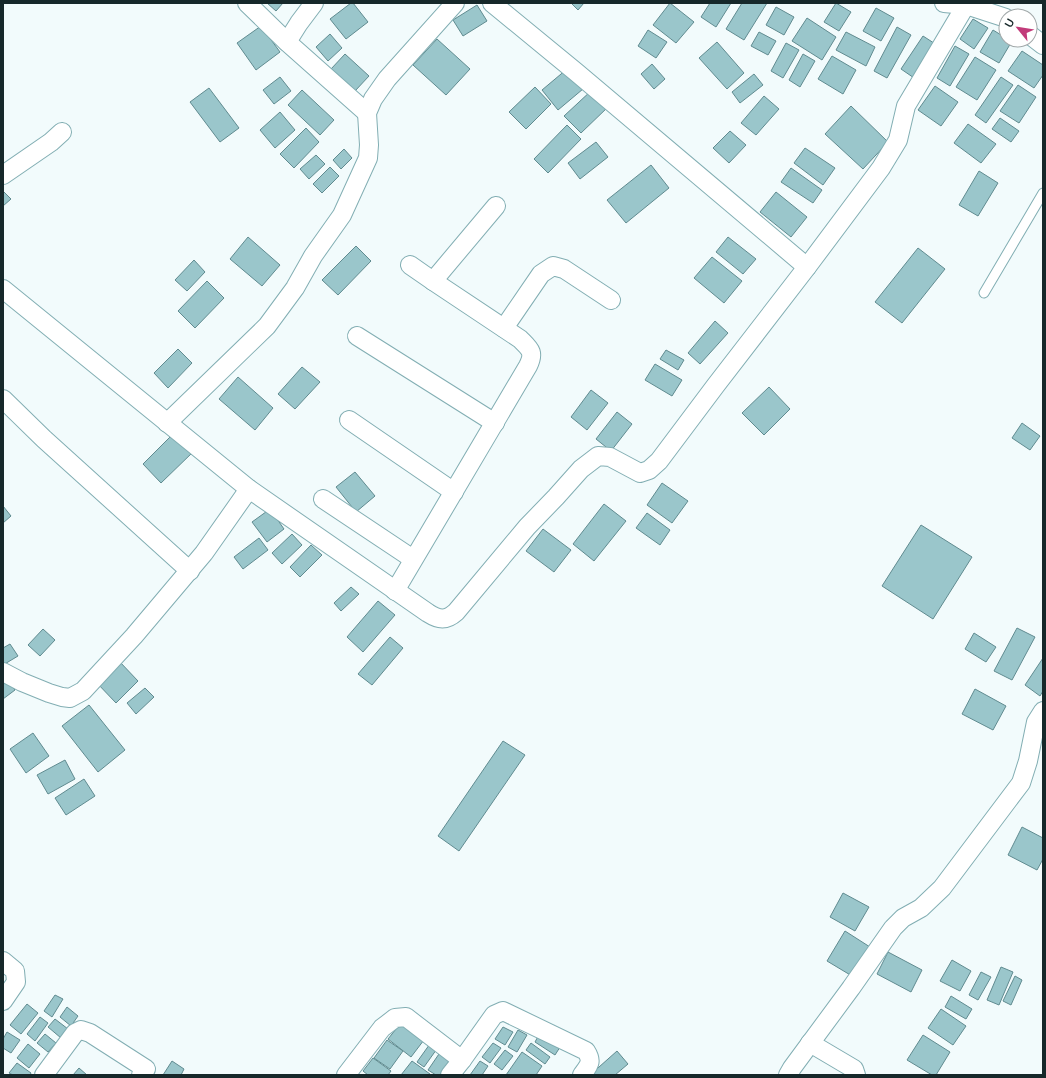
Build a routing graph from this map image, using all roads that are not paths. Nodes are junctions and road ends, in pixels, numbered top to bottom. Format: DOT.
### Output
graph roads {
  1 [pos="247,3"];
  2 [pos="314,3"];
  3 [pos="455,3"];
  4 [pos="492,3"];
  5 [pos="944,3"];
  6 [pos="966,5"];
  7 [pos="998,15"];
  8 [pos="287,42"];
  9 [pos="367,113"];
  10 [pos="62,132"];
  11 [pos="3,175"];
  12 [pos="1043,194"];
  13 [pos="496,206"];
  14 [pos="410,265"];
  15 [pos="807,267"];
  16 [pos="432,281"];
  17 [pos="3,289"];
  18 [pos="984,293"];
  19 [pos="610,300"];
  20 [pos="504,328"];
  21 [pos="357,336"];
  22 [pos="3,399"];
  23 [pos="349,420"];
  24 [pos="167,423"];
  25 [pos="495,423"];
  26 [pos="249,489"];
  27 [pos="454,492"];
  28 [pos="323,499"];
  29 [pos="413,559"];
  30 [pos="190,570"];
  31 [pos="395,591"];
  32 [pos="3,672"];
  33 [pos="1043,711"];
  34 [pos="3,961"];
  35 [pos="3,1001"];
  36 [pos="810,1043"];
  37 [pos="462,1060"];
  38 [pos="44,1075"];
  39 [pos="142,1075"];
  40 [pos="346,1075"];
  41 [pos="450,1075"];
  42 [pos="582,1075"];
  43 [pos="788,1075"];
  44 [pos="856,1075"];
  1 -- 8 [label="street"];
  2 -- 8 [label="street"];
  3 -- 9 [label="street"];
  4 -- 15 [label="street"];
  5 -- 6 [label="street"];
  6 -- 7 [label="street"];
  6 -- 15 [label="street"];
  8 -- 9 [label="street"];
  9 -- 24 [label="street"];
  10 -- 11 [label="street"];
  12 -- 18 [label="lane"];
  13 -- 16 [label="street"];
  14 -- 16 [label="street"];
  15 -- 31 [label="street"];
  16 -- 20 [label="street"];
  17 -- 24 [label="street"];
  19 -- 20 [label="street"];
  20 -- 25 [label="street"];
  21 -- 25 [label="street"];
  22 -- 30 [label="street"];
  23 -- 27 [label="street"];
  24 -- 26 [label="street"];
  25 -- 27 [label="street"];
  26 -- 30 [label="street"];
  26 -- 31 [label="street"];
  27 -- 29 [label="street"];
  28 -- 29 [label="street"];
  29 -- 31 [label="street"];
  30 -- 32 [label="street"];
  33 -- 36 [label="street"];
  34 -- 35 [label="street"];
  36 -- 43 [label="street"];
  36 -- 44 [label="street"];
  37 -- 40 [label="street"];
  37 -- 41 [label="street"];
  37 -- 42 [label="street"];
  38 -- 39 [label="street"];
}
